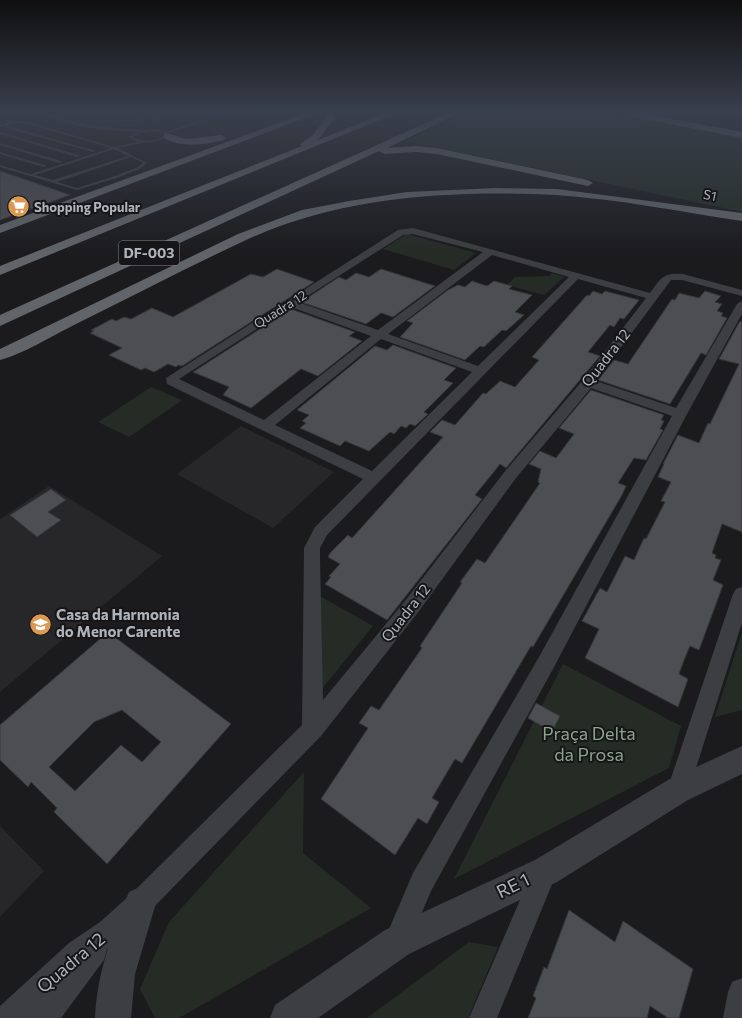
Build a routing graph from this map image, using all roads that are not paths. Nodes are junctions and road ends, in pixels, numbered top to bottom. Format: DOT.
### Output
graph roads {
  1 [pos="25,161"];
  2 [pos="55,161"];
  3 [pos="64,161"];
  4 [pos="76,161"];
  5 [pos="93,161"];
  6 [pos="117,161"];
  7 [pos="143,161"];
  8 [pos="177,161"];
  9 [pos="184,161"];
  10 [pos="280,161"];
  11 [pos="350,161"];
  12 [pos="481,161"];
  13 [pos="60,162"];
  14 [pos="172,165"];
  15 [pos="0,166"];
  16 [pos="44,166"];
  17 [pos="23,173"];
  18 [pos="30,175"];
  19 [pos="40,178"];
  20 [pos="308,180"];
  21 [pos="52,182"];
  22 [pos="282,182"];
  23 [pos="221,193"];
  24 [pos="190,194"];
  25 [pos="239,198"];
  26 [pos="233,214"];
  27 [pos="742,217"];
  28 [pos="0,229"];
  29 [pos="490,252"];
  30 [pos="0,271"];
  31 [pos="575,276"];
  32 [pos="65,292"];
  33 [pos="742,293"];
  34 [pos="653,297"];
  35 [pos="290,303"];
  36 [pos="742,304"];
  37 [pos="0,321"];
  38 [pos="0,328"];
  39 [pos="379,335"];
  40 [pos="0,355"];
  41 [pos="482,371"];
  42 [pos="588,383"];
  43 [pos="680,414"];
  44 [pos="265,426"];
  45 [pos="374,478"];
  46 [pos="742,594"];
  47 [pos="313,729"];
  48 [pos="742,760"];
  49 [pos="678,790"];
  50 [pos="546,871"];
  51 [pos="140,903"];
  52 [pos="109,931"];
  53 [pos="397,942"];
  54 [pos="742,992"];
  55 [pos="8,1018"];
  56 [pos="43,1018"];
  57 [pos="113,1018"];
  58 [pos="288,1018"];
  59 [pos="483,1018"];
  60 [pos="737,1018"];
  1 -- 16 [label="lane"];
  2 -- 13 [label="lane"];
  3 -- 13 [label="lane"];
  4 -- 18 [label="lane"];
  5 -- 19 [label="lane"];
  6 -- 21 [label="lane"];
  7 -- 21 [label="lane"];
  8 -- 14 [label="highway"];
  9 -- 14 [label="highway"];
  10 -- 24 [label="highway, DF-003"];
  11 -- 20 [label="highway, DF-003"];
  12 -- 27 [label="highway, S1"];
  13 -- 16 [label="lane"];
  14 -- 28 [label="highway"];
  15 -- 17 [label="lane"];
  16 -- 17 [label="lane"];
  17 -- 18 [label="lane"];
  18 -- 19 [label="lane"];
  19 -- 21 [label="lane"];
  20 -- 22 [label="highway"];
  20 -- 26 [label="highway, DF-003"];
  23 -- 24 [label="highway"];
  24 -- 30 [label="highway, DF-003"];
  25 -- 26 [label="highway"];
  26 -- 32 [label="highway, DF-003"];
  27 -- 40 [label="highway"];
  29 -- 31 [label="street, Quadra 12"];
  29 -- 35 [label="street, Quadra 12"];
  29 -- 39 [label="street"];
  31 -- 34 [label="street, Quadra 12"];
  31 -- 41 [label="street"];
  32 -- 37 [label="highway, DF-003"];
  32 -- 38 [label="highway"];
  33 -- 34 [label="street, Quadra 12"];
  34 -- 42 [label="street, Quadra 12"];
  35 -- 39 [label="street"];
  35 -- 44 [label="street, Quadra 12"];
  36 -- 43 [label="street"];
  39 -- 41 [label="street"];
  39 -- 44 [label="street"];
  41 -- 45 [label="street"];
  42 -- 43 [label="street"];
  42 -- 47 [label="street, Quadra 12"];
  43 -- 53 [label="street"];
  44 -- 45 [label="street, Quadra 12"];
  45 -- 47 [label="street"];
  46 -- 49 [label="street"];
  47 -- 51 [label="street, Quadra 12"];
  48 -- 49 [label="street, RE 1"];
  49 -- 50 [label="street, RE 1"];
  50 -- 53 [label="street, RE 1"];
  50 -- 59 [label="street"];
  51 -- 52 [label="street, Quadra 12"];
  51 -- 57 [label="street"];
  52 -- 55 [label="street, Quadra 12"];
  52 -- 56 [label="street, Quadra 12"];
  53 -- 58 [label="street, RE 1"];
  54 -- 60 [label="street"];
}
